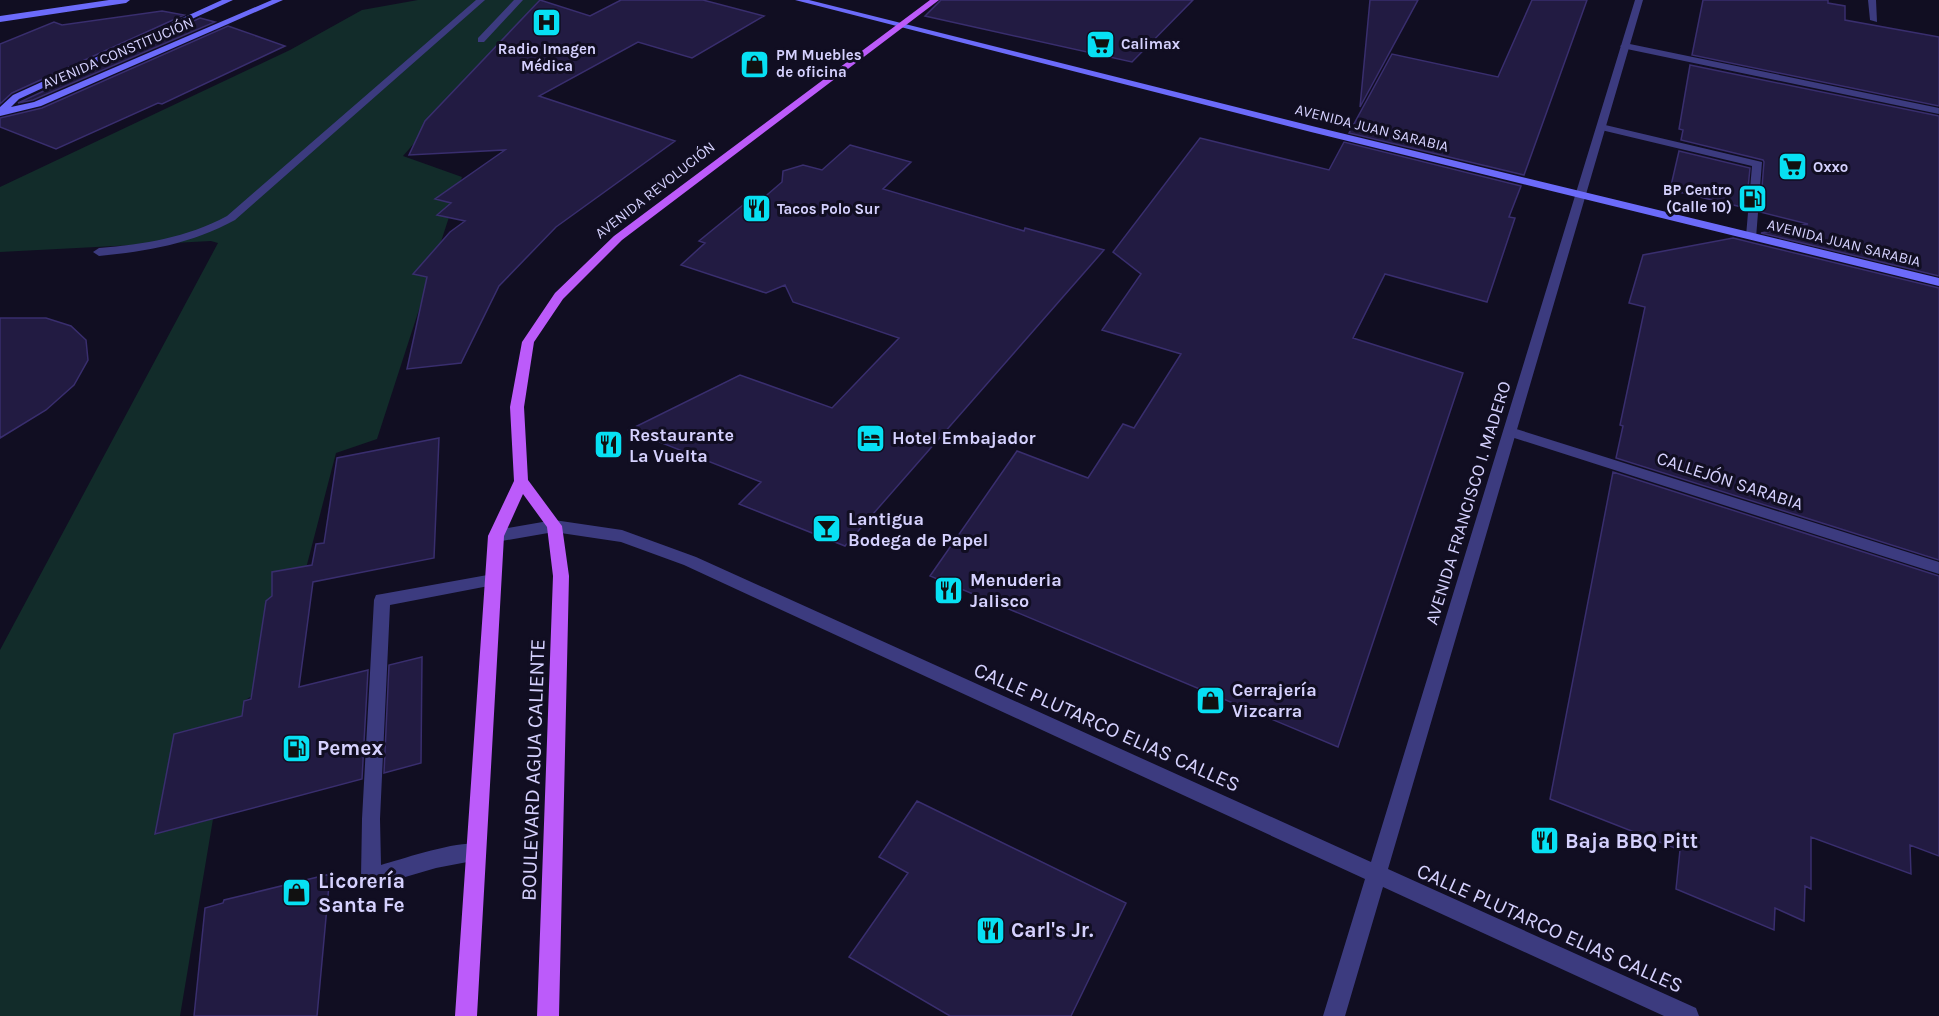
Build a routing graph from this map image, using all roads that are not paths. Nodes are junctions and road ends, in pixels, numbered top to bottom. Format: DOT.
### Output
graph roads {
  1 [pos="126,0"];
  2 [pos="229,0"];
  3 [pos="279,0"];
  4 [pos="482,0"];
  5 [pos="519,0"];
  6 [pos="799,0"];
  7 [pos="935,0"];
  8 [pos="1639,0"];
  9 [pos="1872,0"];
  10 [pos="0,19"];
  11 [pos="1874,20"];
  12 [pos="901,25"];
  13 [pos="481,40"];
  14 [pos="1625,46"];
  15 [pos="1939,111"];
  16 [pos="0,112"];
  17 [pos="1601,127"];
  18 [pos="1581,195"];
  19 [pos="1752,236"];
  20 [pos="99,252"];
  21 [pos="1939,282"];
  22 [pos="1510,432"];
  23 [pos="521,481"];
  24 [pos="554,526"];
  25 [pos="496,536"];
  26 [pos="1939,568"];
  27 [pos="493,580"];
  28 [pos="476,852"];
  29 [pos="1377,875"];
  30 [pos="466,1016"];
  31 [pos="548,1016"];
  32 [pos="1334,1016"];
  33 [pos="1688,1016"];
  1 -- 10 [label="main road"];
  2 -- 16 [label="main road, AVENIDA CONSTITUCIÓN"];
  3 -- 16 [label="main road, AVENIDA CONSTITUCIÓN"];
  4 -- 20 [label="street"];
  5 -- 13 [label="street"];
  6 -- 12 [label="main road, AVENIDA JUAN SARABIA"];
  7 -- 12 [label="main road, AVENIDA REVOLUCIÓN"];
  8 -- 14 [label="street, AVENIDA FRANCISCO I. MADERO"];
  9 -- 11 [label="street"];
  12 -- 18 [label="main road, AVENIDA JUAN SARABIA"];
  12 -- 23 [label="main road, AVENIDA REVOLUCIÓN"];
  14 -- 15 [label="street"];
  14 -- 17 [label="street, AVENIDA FRANCISCO I. MADERO"];
  17 -- 18 [label="street, AVENIDA FRANCISCO I. MADERO"];
  17 -- 19 [label="street"];
  18 -- 19 [label="main road, AVENIDA JUAN SARABIA"];
  18 -- 22 [label="street, AVENIDA FRANCISCO I. MADERO"];
  19 -- 21 [label="main road, AVENIDA JUAN SARABIA"];
  22 -- 26 [label="street, CALLEJÓN SARABIA"];
  22 -- 29 [label="street, AVENIDA FRANCISCO I. MADERO"];
  23 -- 24 [label="main road"];
  23 -- 25 [label="main road, AVENIDA REVOLUCIÓN"];
  24 -- 25 [label="street, CALLE PLUTARCO ELIAS CALLES"];
  24 -- 29 [label="street, CALLE PLUTARCO ELIAS CALLES"];
  24 -- 31 [label="main road, BOULEVARD AGUA CALIENTE"];
  25 -- 27 [label="main road"];
  27 -- 28 [label="main road"];
  27 -- 28 [label="street"];
  28 -- 30 [label="main road"];
  29 -- 32 [label="street, AVENIDA FRANCISCO I. MADERO"];
  29 -- 33 [label="street, CALLE PLUTARCO ELIAS CALLES"];
}
